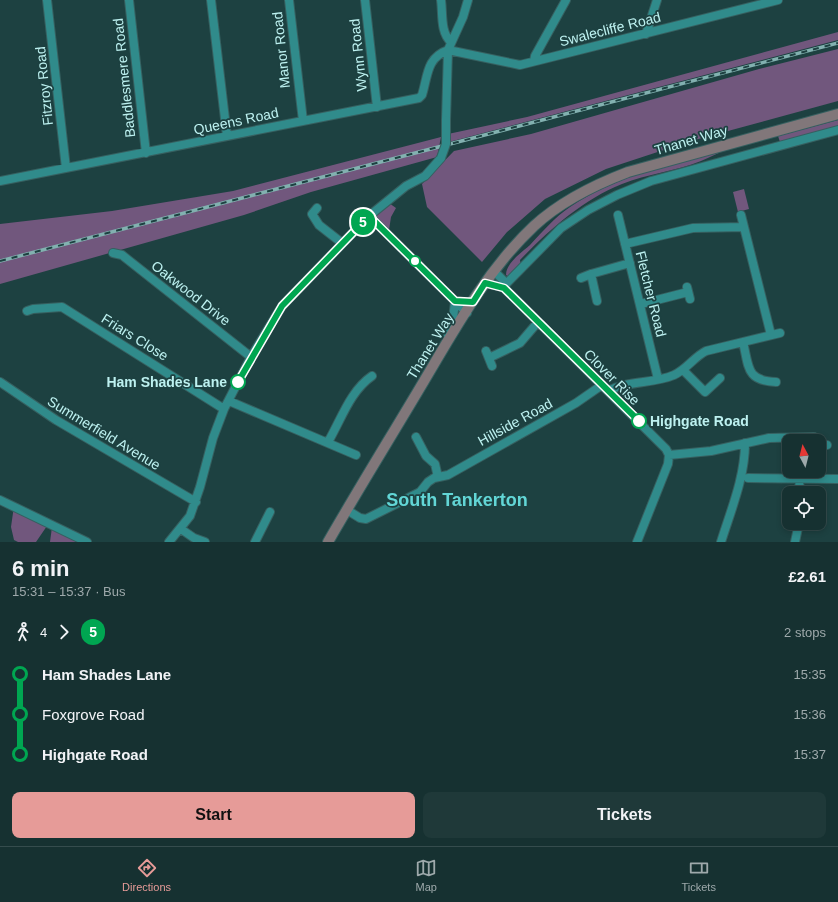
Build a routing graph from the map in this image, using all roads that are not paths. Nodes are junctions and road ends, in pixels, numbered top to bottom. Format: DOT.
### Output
graph roads {
  1 [pos="47,0"];
  2 [pos="129,0"];
  3 [pos="211,0"];
  4 [pos="289,0"];
  5 [pos="365,0"];
  6 [pos="441,0"];
  7 [pos="468,0"];
  8 [pos="566,0"];
  9 [pos="657,0"];
  10 [pos="740,0"];
  11 [pos="778,0"];
  12 [pos="740,10"];
  13 [pos="646,34"];
  14 [pos="451,42"];
  15 [pos="448,50"];
  16 [pos="534,61"];
  17 [pos="376,107"];
  18 [pos="838,114"];
  19 [pos="303,122"];
  20 [pos="838,130"];
  21 [pos="227,136"];
  22 [pos="146,153"];
  23 [pos="66,168"];
  24 [pos="0,181"];
  25 [pos="316,208"];
  26 [pos="618,215"];
  27 [pos="741,215"];
  28 [pos="369,216"];
  29 [pos="744,227"];
  30 [pos="342,243"];
  31 [pos="625,244"];
  32 [pos="113,253"];
  33 [pos="630,263"];
  34 [pos="494,271"];
  35 [pos="591,274"];
  36 [pos="581,278"];
  37 [pos="485,283"];
  38 [pos="504,288"];
  39 [pos="688,293"];
  40 [pos="455,301"];
  41 [pos="597,301"];
  42 [pos="473,302"];
  43 [pos="640,304"];
  44 [pos="27,311"];
  45 [pos="467,313"];
  46 [pos="538,322"];
  47 [pos="780,332"];
  48 [pos="771,335"];
  49 [pos="743,342"];
  50 [pos="444,348"];
  51 [pos="251,357"];
  52 [pos="492,366"];
  53 [pos="683,370"];
  54 [pos="372,376"];
  55 [pos="720,378"];
  56 [pos="658,379"];
  57 [pos="0,382"];
  58 [pos="776,382"];
  59 [pos="605,388"];
  60 [pos="226,405"];
  61 [pos="416,437"];
  62 [pos="782,437"];
  63 [pos="328,442"];
  64 [pos="745,443"];
  65 [pos="356,455"];
  66 [pos="669,455"];
  67 [pos="826,476"];
  68 [pos="438,477"];
  69 [pos="748,478"];
  70 [pos="782,478"];
  71 [pos="799,478"];
  72 [pos="838,479"];
  73 [pos="800,486"];
  74 [pos="0,500"];
  75 [pos="196,502"];
  76 [pos="347,510"];
  77 [pos="270,512"];
  78 [pos="181,529"];
  79 [pos="798,530"];
  80 [pos="87,542"];
  81 [pos="169,542"];
  82 [pos="205,542"];
  83 [pos="255,542"];
  84 [pos="328,542"];
  85 [pos="637,542"];
  86 [pos="720,542"];
  87 [pos="795,542"];
  1 -- 23 [label="street, Fitzroy Road"];
  2 -- 22 [label="street, Baddlesmere Road"];
  3 -- 21 [label="street"];
  4 -- 19 [label="street, Manor Road"];
  5 -- 17 [label="street, Wynn Road"];
  6 -- 14 [label="street"];
  7 -- 14 [label="street"];
  8 -- 16 [label="street"];
  9 -- 13 [label="street"];
  10 -- 12 [label="street"];
  11 -- 12 [label="street, Swalecliffe Road"];
  12 -- 13 [label="street, Swalecliffe Road"];
  13 -- 16 [label="street, Swalecliffe Road"];
  14 -- 15 [label="street"];
  15 -- 16 [label="street, Swalecliffe Road"];
  15 -- 17 [label="street, Queens Road"];
  15 -- 28 [label="street, bridge"];
  17 -- 19 [label="street, Queens Road"];
  18 -- 34 [label="main road, Thanet Way"];
  19 -- 21 [label="street, Queens Road"];
  20 -- 38 [label="street"];
  21 -- 22 [label="street, Queens Road"];
  22 -- 23 [label="street, Queens Road"];
  23 -- 24 [label="street, Queens Road"];
  25 -- 30 [label="street"];
  26 -- 31 [label="street, Fletcher Road"];
  27 -- 29 [label="street"];
  28 -- 30 [label="street"];
  28 -- 40 [label="street"];
  29 -- 31 [label="street"];
  29 -- 48 [label="street"];
  30 -- 51 [label="street"];
  31 -- 33 [label="street, Fletcher Road"];
  32 -- 51 [label="street, Oakwood Drive"];
  33 -- 35 [label="street"];
  33 -- 43 [label="street, Fletcher Road"];
  34 -- 37 [label="main road, Thanet Way"];
  34 -- 38 [label="street, Clover Rise"];
  35 -- 36 [label="street"];
  35 -- 41 [label="street"];
  37 -- 38 [label="street"];
  37 -- 42 [label="main road, Thanet Way"];
  38 -- 46 [label="street, Clover Rise"];
  39 -- 43 [label="street"];
  40 -- 42 [label="street"];
  40 -- 45 [label="street"];
  40 -- 50 [label="street"];
  42 -- 45 [label="main road, Thanet Way"];
  43 -- 56 [label="street, Fletcher Road"];
  44 -- 60 [label="street, Friars Close"];
  45 -- 50 [label="main road, Thanet Way"];
  46 -- 52 [label="street"];
  46 -- 59 [label="street, Clover Rise"];
  47 -- 48 [label="street"];
  48 -- 49 [label="street"];
  49 -- 53 [label="street"];
  49 -- 58 [label="street"];
  50 -- 76 [label="main road, Thanet Way"];
  51 -- 60 [label="street"];
  53 -- 55 [label="street"];
  53 -- 56 [label="street"];
  54 -- 63 [label="street"];
  56 -- 59 [label="street"];
  57 -- 75 [label="street, Summerfield Avenue"];
  59 -- 66 [label="street, Clover Rise"];
  59 -- 68 [label="street, Hillside Road"];
  60 -- 63 [label="street, Friars Close"];
  60 -- 75 [label="street"];
  61 -- 68 [label="street"];
  62 -- 64 [label="street"];
  63 -- 65 [label="street, Friars Close"];
  64 -- 66 [label="street"];
  64 -- 86 [label="street"];
  66 -- 85 [label="street"];
  67 -- 72 [label="street"];
  68 -- 76 [label="street, Hillside Road"];
  69 -- 70 [label="street"];
  71 -- 73 [label="street"];
  74 -- 80 [label="street"];
  75 -- 78 [label="street"];
  76 -- 84 [label="main road, Thanet Way"];
  77 -- 83 [label="street"];
  78 -- 81 [label="street"];
  78 -- 82 [label="street"];
  79 -- 87 [label="street"];
}
